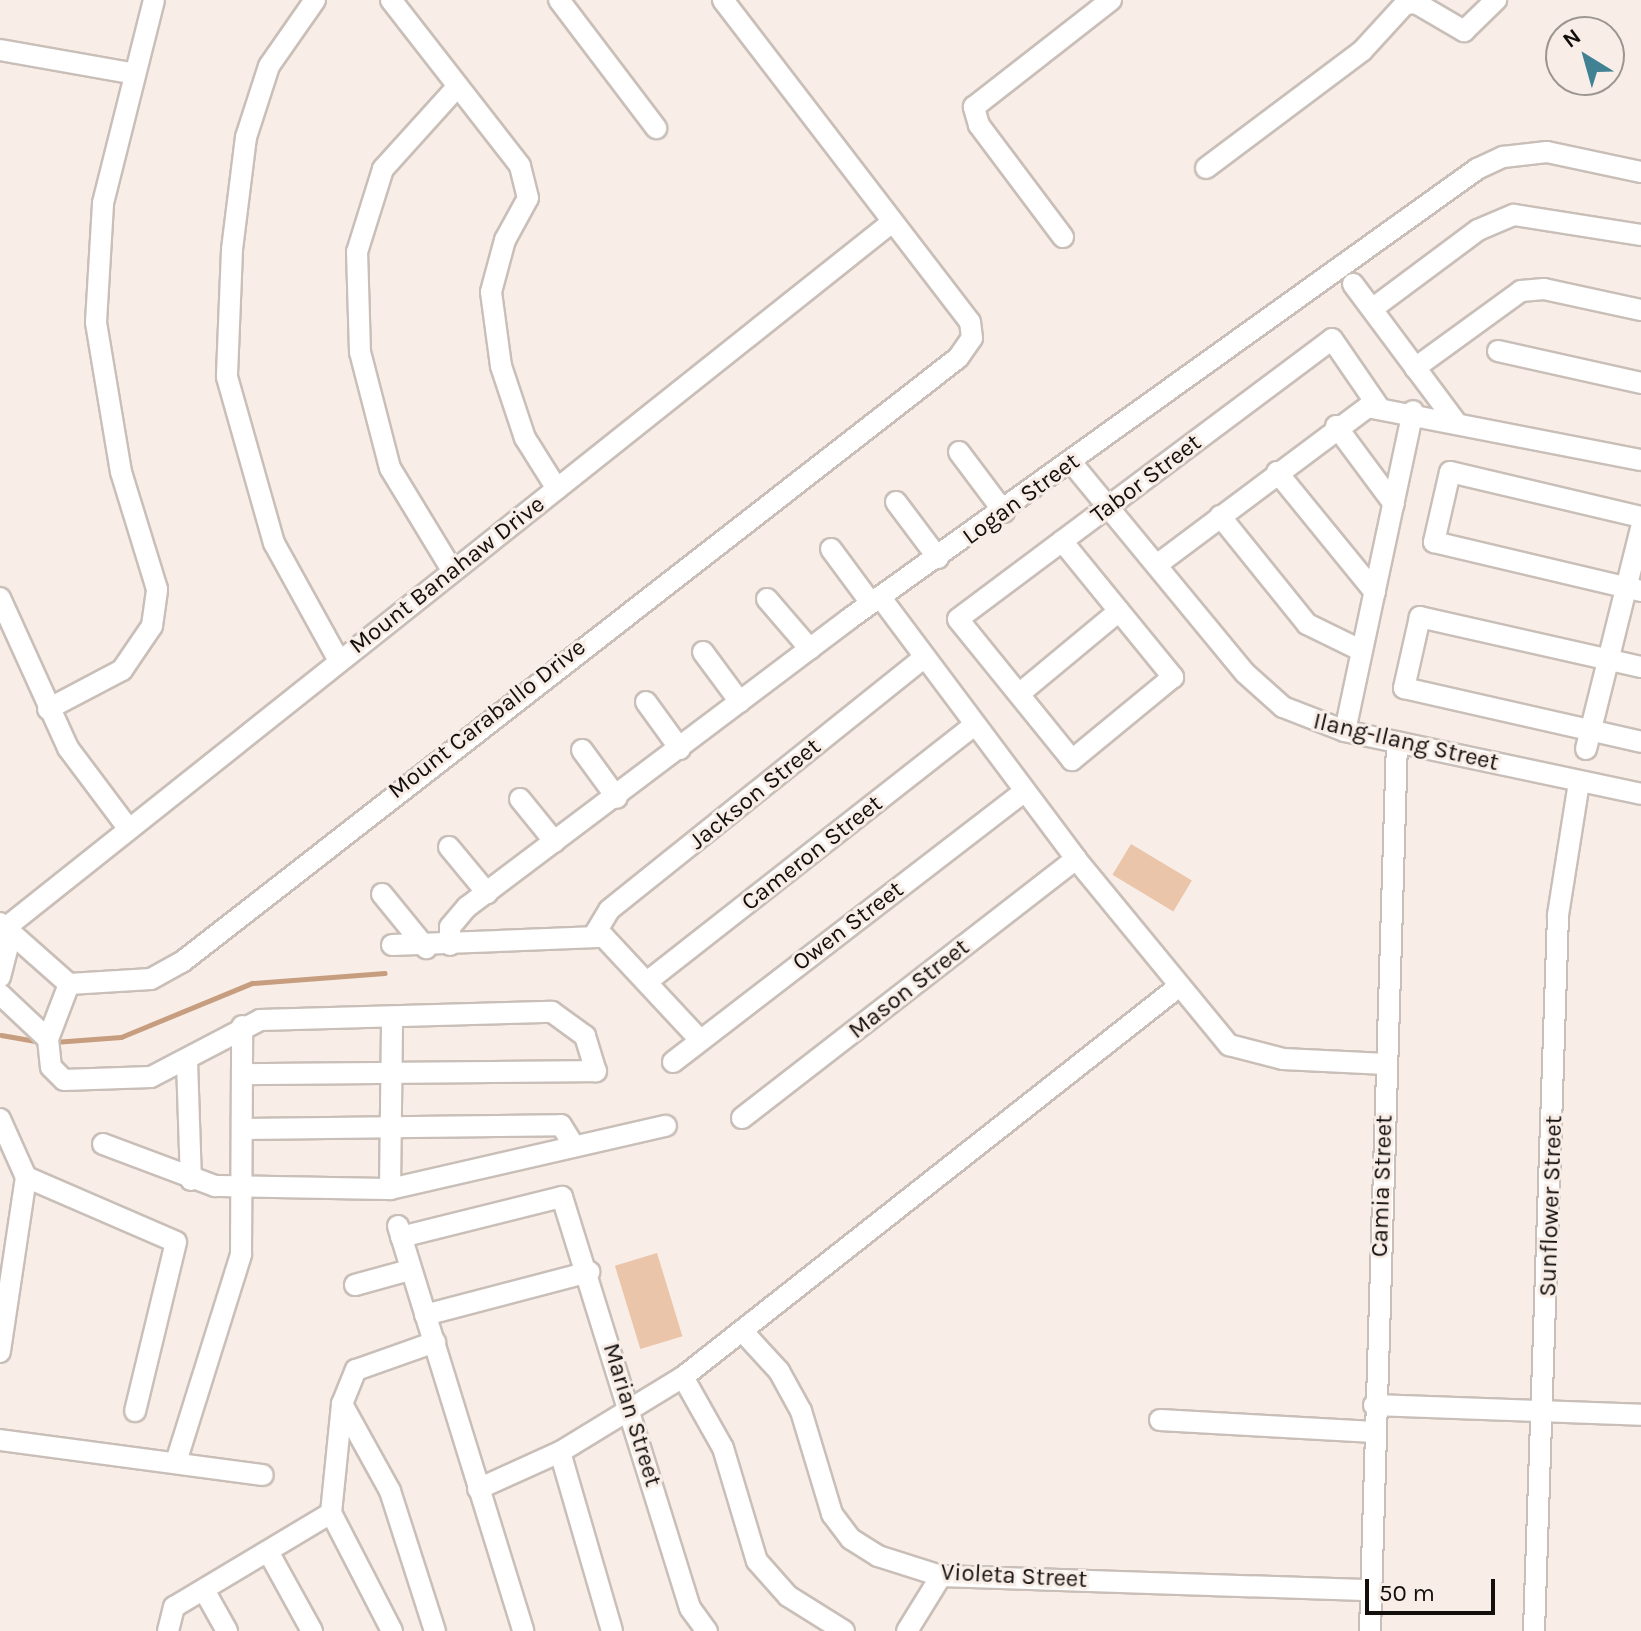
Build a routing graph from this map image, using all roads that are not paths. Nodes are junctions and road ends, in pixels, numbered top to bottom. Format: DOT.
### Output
graph roads {
  1 [pos="154,0"];
  2 [pos="315,0"];
  3 [pos="391,0"];
  4 [pos="559,0"];
  5 [pos="723,0"];
  6 [pos="1111,0"];
  7 [pos="1496,0"];
  8 [pos="0,50"];
  9 [pos="131,73"];
  10 [pos="457,87"];
  11 [pos="656,128"];
  12 [pos="1206,168"];
  13 [pos="1641,172"];
  14 [pos="891,223"];
  15 [pos="1641,235"];
  16 [pos="1063,237"];
  17 [pos="1353,284"];
  18 [pos="1372,309"];
  19 [pos="1641,310"];
  20 [pos="1498,351"];
  21 [pos="1415,368"];
  22 [pos="1641,383"];
  23 [pos="1378,406"];
  24 [pos="1413,411"];
  25 [pos="1455,421"];
  26 [pos="1336,426"];
  27 [pos="959,452"];
  28 [pos="1641,460"];
  29 [pos="1071,462"];
  30 [pos="1277,472"];
  31 [pos="557,489"];
  32 [pos="896,502"];
  33 [pos="1394,504"];
  34 [pos="1109,507"];
  35 [pos="1004,512"];
  36 [pos="1220,516"];
  37 [pos="1641,517"];
  38 [pos="1641,529"];
  39 [pos="1062,541"];
  40 [pos="831,549"];
  41 [pos="938,558"];
  42 [pos="1158,564"];
  43 [pos="452,570"];
  44 [pos="1634,590"];
  45 [pos="1375,592"];
  46 [pos="0,598"];
  47 [pos="767,599"];
  48 [pos="876,600"];
  49 [pos="1119,611"];
  50 [pos="810,649"];
  51 [pos="1362,651"];
  52 [pos="703,652"];
  53 [pos="924,658"];
  54 [pos="338,659"];
  55 [pos="1609,660"];
  56 [pos="1641,667"];
  57 [pos="1019,694"];
  58 [pos="646,702"];
  59 [pos="740,702"];
  60 [pos="48,709"];
  61 [pos="975,725"];
  62 [pos="1345,731"];
  63 [pos="1589,740"];
  64 [pos="1397,742"];
  65 [pos="1641,742"];
  66 [pos="680,749"];
  67 [pos="582,750"];
  68 [pos="1579,782"];
  69 [pos="1025,791"];
  70 [pos="1641,794"];
  71 [pos="617,798"];
  72 [pos="520,799"];
  73 [pos="128,828"];
  74 [pos="555,842"];
  75 [pos="449,847"];
  76 [pos="1076,859"];
  77 [pos="487,893"];
  78 [pos="382,894"];
  79 [pos="5,930"];
  80 [pos="593,937"];
  81 [pos="392,945"];
  82 [pos="450,945"];
  83 [pos="426,948"];
  84 [pos="0,977"];
  85 [pos="648,981"];
  86 [pos="69,984"];
  87 [pos="1178,987"];
  88 [pos="0,994"];
  89 [pos="392,1020"];
  90 [pos="242,1026"];
  91 [pos="48,1039"];
  92 [pos="699,1039"];
  93 [pos="187,1061"];
  94 [pos="673,1062"];
  95 [pos="1386,1064"];
  96 [pos="393,1072"];
  97 [pos="246,1074"];
  98 [pos="742,1118"];
  99 [pos="0,1119"];
  100 [pos="393,1126"];
  101 [pos="666,1126"];
  102 [pos="244,1129"];
  103 [pos="103,1144"];
  104 [pos="574,1146"];
  105 [pos="26,1177"];
  106 [pos="191,1180"];
  107 [pos="243,1187"];
  108 [pos="390,1189"];
  109 [pos="409,1270"];
  110 [pos="589,1272"];
  111 [pos="355,1285"];
  112 [pos="425,1315"];
  113 [pos="744,1333"];
  114 [pos="435,1342"];
  115 [pos="0,1352"];
  116 [pos="683,1377"];
  117 [pos="342,1404"];
  118 [pos="1374,1405"];
  119 [pos="135,1411"];
  120 [pos="1544,1411"];
  121 [pos="631,1412"];
  122 [pos="1641,1415"];
  123 [pos="1160,1420"];
  124 [pos="1374,1432"];
  125 [pos="0,1440"];
  126 [pos="560,1452"];
  127 [pos="176,1462"];
  128 [pos="263,1475"];
  129 [pos="478,1489"];
  130 [pos="331,1513"];
  131 [pos="270,1555"];
  132 [pos="941,1576"];
  133 [pos="204,1590"];
  134 [pos="1372,1590"];
  135 [pos="168,1631"];
  136 [pos="227,1631"];
  137 [pos="312,1631"];
  138 [pos="392,1631"];
  139 [pos="435,1631"];
  140 [pos="523,1631"];
  141 [pos="612,1631"];
  142 [pos="707,1631"];
  143 [pos="844,1631"];
  144 [pos="907,1631"];
  145 [pos="1370,1631"];
  146 [pos="1534,1631"];
  1 -- 9 [label="street"];
  2 -- 54 [label="street"];
  3 -- 10 [label="street"];
  4 -- 11 [label="street"];
  5 -- 14 [label="street"];
  6 -- 16 [label="street"];
  7 -- 12 [label="street"];
  8 -- 9 [label="street"];
  9 -- 60 [label="street"];
  10 -- 31 [label="street"];
  10 -- 43 [label="street"];
  13 -- 29 [label="street, Logan Street"];
  14 -- 31 [label="street, Mount Banahaw Drive"];
  14 -- 86 [label="street, Mount Caraballo Drive"];
  15 -- 18 [label="street"];
  17 -- 18 [label="street"];
  18 -- 21 [label="street"];
  19 -- 21 [label="street"];
  20 -- 22 [label="street"];
  21 -- 25 [label="street"];
  23 -- 24 [label="street"];
  23 -- 26 [label="street"];
  23 -- 34 [label="street, Tabor Street"];
  24 -- 25 [label="street"];
  24 -- 33 [label="street"];
  25 -- 28 [label="street"];
  26 -- 30 [label="street"];
  26 -- 33 [label="street"];
  27 -- 35 [label="street"];
  29 -- 34 [label="street, Ilang-Ilang Street"];
  29 -- 35 [label="street, Logan Street"];
  30 -- 36 [label="street"];
  30 -- 45 [label="street"];
  31 -- 43 [label="street, Mount Banahaw Drive"];
  32 -- 41 [label="street"];
  33 -- 45 [label="street"];
  34 -- 39 [label="street, Tabor Street"];
  34 -- 42 [label="street, Ilang-Ilang Street"];
  35 -- 41 [label="street, Logan Street"];
  36 -- 42 [label="street"];
  36 -- 51 [label="street"];
  37 -- 44 [label="street"];
  38 -- 44 [label="street"];
  39 -- 49 [label="street"];
  39 -- 57 [label="street, Tabor Street"];
  40 -- 48 [label="street"];
  41 -- 48 [label="street, Logan Street"];
  42 -- 62 [label="street, Ilang-Ilang Street"];
  43 -- 54 [label="street, Mount Banahaw Drive"];
  44 -- 55 [label="street"];
  45 -- 51 [label="street"];
  46 -- 60 [label="street"];
  47 -- 50 [label="street"];
  48 -- 50 [label="street, Logan Street"];
  48 -- 53 [label="street"];
  49 -- 57 [label="street"];
  49 -- 57 [label="street"];
  50 -- 59 [label="street, Logan Street"];
  51 -- 62 [label="street"];
  52 -- 59 [label="street"];
  53 -- 61 [label="street"];
  53 -- 80 [label="street, Jackson Street"];
  54 -- 73 [label="street, Mount Banahaw Drive"];
  55 -- 56 [label="street"];
  55 -- 63 [label="street"];
  55 -- 63 [label="street"];
  58 -- 66 [label="street"];
  59 -- 66 [label="street, Logan Street"];
  60 -- 73 [label="street"];
  61 -- 69 [label="street"];
  61 -- 85 [label="street, Cameron Street"];
  62 -- 64 [label="street, Ilang-Ilang Street"];
  63 -- 65 [label="street"];
  64 -- 68 [label="street, Ilang-Ilang Street"];
  64 -- 95 [label="street, Camia Street"];
  66 -- 71 [label="street, Logan Street"];
  67 -- 71 [label="street"];
  68 -- 70 [label="street, Ilang-Ilang Street"];
  68 -- 120 [label="street, Sunflower Street"];
  69 -- 76 [label="street"];
  69 -- 92 [label="street, Owen Street"];
  71 -- 74 [label="street, Logan Street"];
  72 -- 74 [label="street"];
  73 -- 79 [label="street, Mount Banahaw Drive"];
  74 -- 77 [label="street, Logan Street"];
  75 -- 77 [label="street"];
  76 -- 87 [label="street"];
  76 -- 98 [label="street, Mason Street"];
  77 -- 82 [label="street, Logan Street"];
  78 -- 83 [label="street"];
  79 -- 84 [label="street"];
  79 -- 86 [label="street"];
  80 -- 82 [label="street"];
  80 -- 85 [label="street"];
  81 -- 83 [label="street"];
  82 -- 83 [label="street"];
  85 -- 92 [label="street"];
  86 -- 91 [label="street"];
  87 -- 95 [label="street"];
  87 -- 113 [label="street"];
  88 -- 91 [label="street"];
  89 -- 90 [label="street"];
  89 -- 96 [label="street"];
  89 -- 96 [label="street"];
  90 -- 93 [label="street"];
  90 -- 97 [label="street"];
  91 -- 93 [label="street"];
  92 -- 94 [label="street, Owen Street"];
  93 -- 106 [label="street"];
  95 -- 118 [label="street, Camia Street"];
  96 -- 97 [label="street"];
  96 -- 100 [label="street"];
  97 -- 102 [label="street"];
  99 -- 105 [label="street"];
  100 -- 102 [label="street"];
  100 -- 104 [label="street"];
  100 -- 108 [label="street"];
  101 -- 104 [label="street"];
  102 -- 107 [label="street"];
  103 -- 106 [label="street"];
  104 -- 108 [label="street"];
  105 -- 115 [label="street"];
  105 -- 119 [label="street"];
  106 -- 107 [label="street"];
  107 -- 108 [label="street"];
  107 -- 127 [label="street"];
  109 -- 110 [label="street, Marian Street"];
  109 -- 111 [label="street"];
  109 -- 112 [label="street"];
  110 -- 112 [label="street"];
  110 -- 121 [label="street, Marian Street"];
  112 -- 114 [label="street"];
  113 -- 116 [label="street"];
  113 -- 132 [label="street, Violeta Street"];
  114 -- 117 [label="street"];
  114 -- 129 [label="street"];
  116 -- 121 [label="street"];
  116 -- 143 [label="street"];
  117 -- 130 [label="street"];
  117 -- 139 [label="street"];
  118 -- 120 [label="street"];
  118 -- 124 [label="street, Camia Street"];
  120 -- 122 [label="street"];
  120 -- 146 [label="street, Sunflower Street"];
  121 -- 126 [label="street"];
  121 -- 142 [label="street, Marian Street"];
  123 -- 124 [label="street"];
  124 -- 134 [label="street, Camia Street"];
  125 -- 127 [label="street"];
  126 -- 129 [label="street"];
  126 -- 141 [label="street"];
  127 -- 128 [label="street"];
  129 -- 140 [label="street"];
  130 -- 131 [label="street"];
  130 -- 138 [label="street"];
  131 -- 133 [label="street"];
  131 -- 137 [label="street"];
  132 -- 134 [label="street, Violeta Street"];
  132 -- 144 [label="street"];
  133 -- 135 [label="street"];
  133 -- 136 [label="street"];
  134 -- 145 [label="street, Camia Street"];
}
